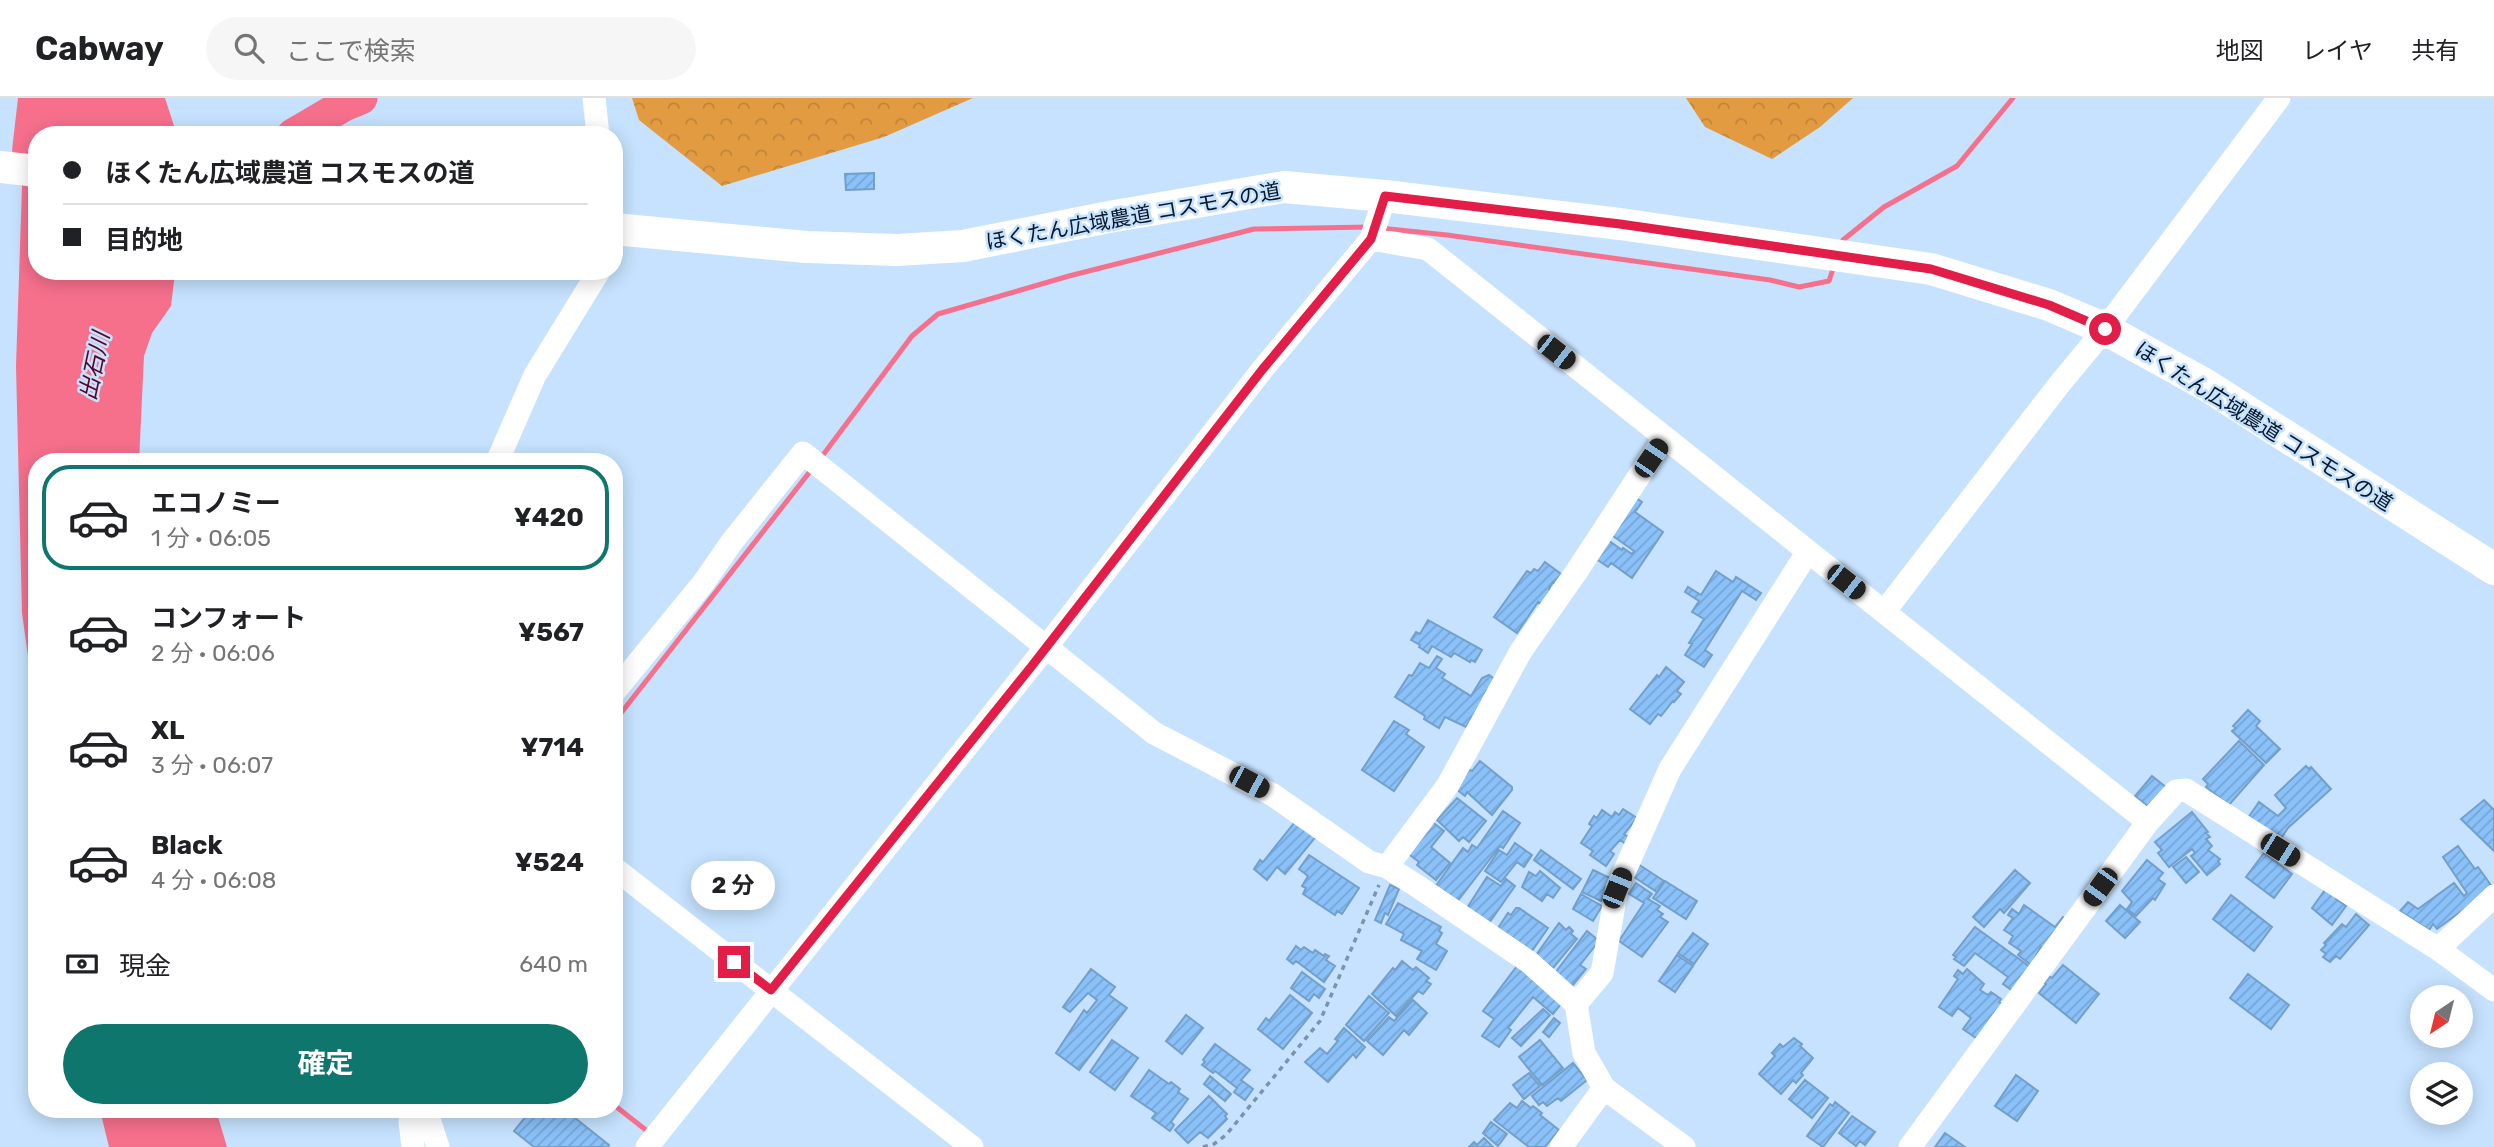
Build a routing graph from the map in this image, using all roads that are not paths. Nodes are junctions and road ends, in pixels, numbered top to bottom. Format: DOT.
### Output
graph roads {
  1 [pos="594,98"];
  2 [pos="2279,98"];
  3 [pos="597,126"];
  4 [pos="0,167"];
  5 [pos="28,170"];
  6 [pos="1385,196"];
  7 [pos="623,232"];
  8 [pos="1371,239"];
  9 [pos="593,280"];
  10 [pos="2105,329"];
  11 [pos="1664,438"];
  12 [pos="501,453"];
  13 [pos="1807,553"];
  14 [pos="2494,569"];
  15 [pos="1884,612"];
  16 [pos="1047,646"];
  17 [pos="623,681"];
  18 [pos="2148,821"];
  19 [pos="1387,867"];
  20 [pos="623,874"];
  21 [pos="2494,896"];
  22 [pos="2438,949"];
  23 [pos="771,990"];
  24 [pos="2494,990"];
  25 [pos="1576,1004"];
  26 [pos="1604,1088"];
  27 [pos="411,1118"];
  28 [pos="429,1118"];
  29 [pos="413,1147"];
  30 [pos="438,1147"];
  31 [pos="648,1147"];
  32 [pos="972,1147"];
  33 [pos="1561,1147"];
  34 [pos="1684,1147"];
  35 [pos="1910,1147"];
  1 -- 3 [label="street"];
  2 -- 10 [label="street"];
  4 -- 5 [label="street"];
  6 -- 7 [label="street, ほくたん広域農道 コスモスの道"];
  6 -- 8 [label="street"];
  6 -- 10 [label="street, ほくたん広域農道 コスモスの道"];
  8 -- 11 [label="street"];
  8 -- 16 [label="street"];
  9 -- 12 [label="street"];
  10 -- 14 [label="street, ほくたん広域農道 コスモスの道"];
  10 -- 15 [label="street"];
  11 -- 13 [label="street"];
  11 -- 19 [label="street"];
  13 -- 15 [label="street"];
  13 -- 25 [label="street"];
  15 -- 18 [label="street"];
  16 -- 17 [label="street"];
  16 -- 19 [label="street"];
  16 -- 23 [label="street"];
  18 -- 22 [label="street"];
  18 -- 35 [label="street"];
  19 -- 25 [label="street"];
  20 -- 23 [label="street"];
  21 -- 22 [label="street"];
  22 -- 24 [label="street"];
  23 -- 31 [label="street"];
  23 -- 32 [label="street"];
  25 -- 26 [label="street"];
  26 -- 33 [label="street"];
  26 -- 34 [label="street"];
  27 -- 29 [label="street"];
  28 -- 30 [label="street"];
}
